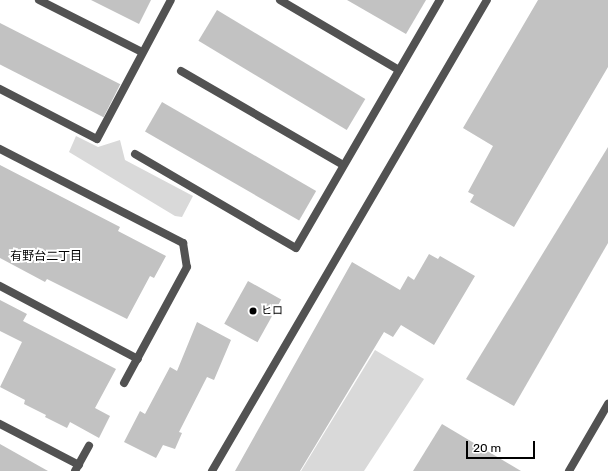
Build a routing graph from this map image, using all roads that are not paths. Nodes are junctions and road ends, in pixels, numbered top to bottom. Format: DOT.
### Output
graph roads {
  1 [pos="39,0"];
  2 [pos="171,0"];
  3 [pos="280,0"];
  4 [pos="440,0"];
  5 [pos="488,0"];
  6 [pos="142,52"];
  7 [pos="182,70"];
  8 [pos="399,70"];
  9 [pos="0,89"];
  10 [pos="0,149"];
  11 [pos="135,154"];
  12 [pos="342,165"];
  13 [pos="0,286"];
  14 [pos="138,359"];
  15 [pos="124,383"];
  16 [pos="608,404"];
  17 [pos="0,424"];
  18 [pos="89,446"];
  19 [pos="77,468"];
  20 [pos="212,471"];
  21 [pos="569,471"];
  1 -- 6 [label="street"];
  2 -- 6 [label="street"];
  3 -- 8 [label="street"];
  4 -- 8 [label="street"];
  5 -- 20 [label="street"];
  6 -- 9 [label="street"];
  7 -- 12 [label="street"];
  8 -- 12 [label="street"];
  10 -- 14 [label="street"];
  11 -- 12 [label="street"];
  13 -- 14 [label="street"];
  14 -- 15 [label="street"];
  16 -- 21 [label="street"];
  17 -- 19 [label="street"];
  18 -- 19 [label="street"];
}
